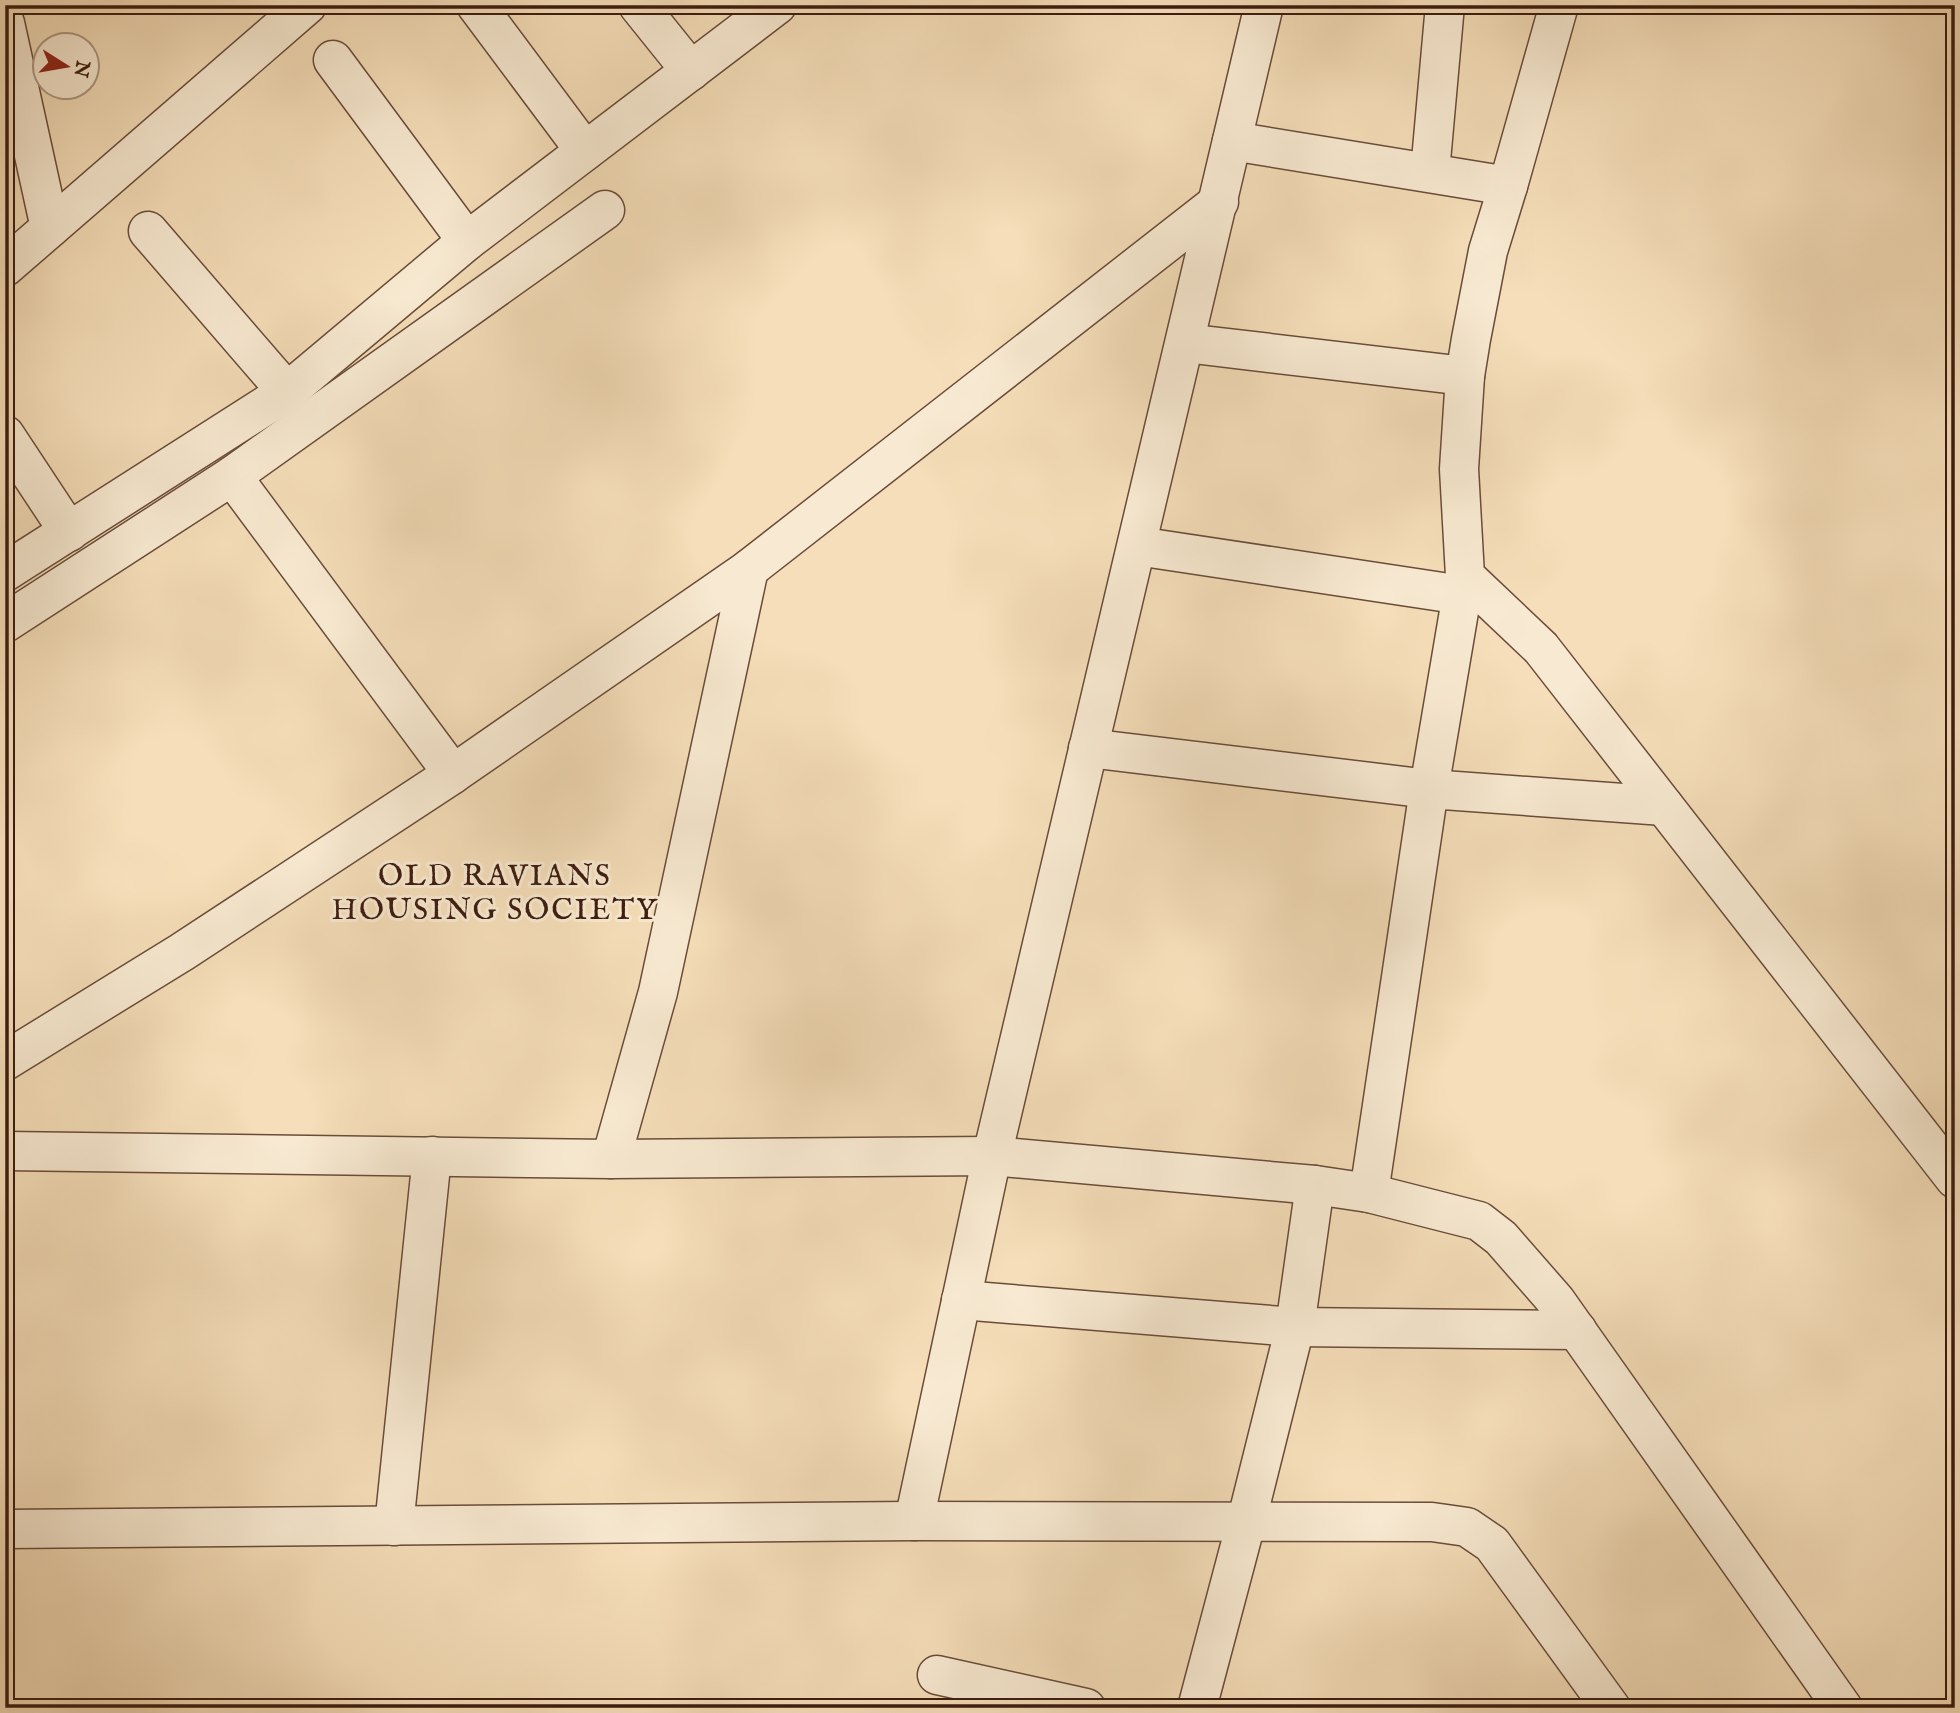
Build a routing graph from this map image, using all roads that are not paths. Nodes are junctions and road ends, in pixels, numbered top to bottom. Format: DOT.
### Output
graph roads {
  1 [pos="307,5"];
  2 [pos="477,5"];
  3 [pos="638,5"];
  4 [pos="777,5"];
  5 [pos="1264,5"];
  6 [pos="1446,5"];
  7 [pos="1559,5"];
  8 [pos="5,23"];
  9 [pos="333,60"];
  10 [pos="691,71"];
  11 [pos="1233,141"];
  12 [pos="585,151"];
  13 [pos="1430,172"];
  14 [pos="1508,186"];
  15 [pos="1219,202"];
  16 [pos="605,210"];
  17 [pos="50,228"];
  18 [pos="148,231"];
  19 [pos="467,241"];
  20 [pos="5,267"];
  21 [pos="1185,343"];
  22 [pos="1465,376"];
  23 [pos="287,392"];
  24 [pos="5,435"];
  25 [pos="232,476"];
  26 [pos="69,532"];
  27 [pos="1137,546"];
  28 [pos="749,569"];
  29 [pos="5,572"];
  30 [pos="1464,585"];
  31 [pos="5,623"];
  32 [pos="1088,748"];
  33 [pos="453,774"];
  34 [pos="1429,789"];
  35 [pos="1664,806"];
  36 [pos="5,1061"];
  37 [pos="5,1152"];
  38 [pos="432,1156"];
  39 [pos="992,1156"];
  40 [pos="611,1159"];
  41 [pos="1955,1179"];
  42 [pos="1315,1185"];
  43 [pos="1369,1193"];
  44 [pos="961,1300"];
  45 [pos="1295,1327"];
  46 [pos="1577,1330"];
  47 [pos="914,1521"];
  48 [pos="1247,1523"];
  49 [pos="394,1526"];
  50 [pos="5,1528"];
  51 [pos="937,1675"];
  52 [pos="1086,1708"];
  53 [pos="1197,1708"];
  54 [pos="1611,1708"];
  55 [pos="1843,1708"];
  1 -- 17 [label="street"];
  2 -- 12 [label="street"];
  3 -- 10 [label="street"];
  4 -- 10 [label="street"];
  5 -- 11 [label="street"];
  6 -- 13 [label="street"];
  7 -- 14 [label="street"];
  8 -- 17 [label="street"];
  9 -- 19 [label="street"];
  10 -- 12 [label="street"];
  11 -- 13 [label="street"];
  11 -- 15 [label="street"];
  12 -- 19 [label="street"];
  13 -- 14 [label="street"];
  14 -- 22 [label="street"];
  15 -- 21 [label="street"];
  15 -- 28 [label="street"];
  16 -- 25 [label="street"];
  17 -- 20 [label="street"];
  18 -- 23 [label="street"];
  19 -- 23 [label="street"];
  21 -- 22 [label="street"];
  21 -- 27 [label="street"];
  22 -- 30 [label="street"];
  23 -- 26 [label="street"];
  24 -- 26 [label="street"];
  25 -- 31 [label="street"];
  25 -- 33 [label="street"];
  26 -- 29 [label="street"];
  27 -- 30 [label="street"];
  27 -- 32 [label="street"];
  28 -- 33 [label="street"];
  28 -- 40 [label="street"];
  30 -- 34 [label="street"];
  30 -- 35 [label="street"];
  32 -- 34 [label="street"];
  32 -- 39 [label="street"];
  33 -- 36 [label="street"];
  34 -- 35 [label="street"];
  34 -- 43 [label="street"];
  35 -- 41 [label="street"];
  37 -- 38 [label="street"];
  38 -- 40 [label="street"];
  38 -- 49 [label="street"];
  39 -- 40 [label="street"];
  39 -- 42 [label="street"];
  39 -- 44 [label="street"];
  42 -- 43 [label="street"];
  42 -- 45 [label="street"];
  43 -- 46 [label="street"];
  44 -- 45 [label="street"];
  44 -- 47 [label="street"];
  45 -- 46 [label="street"];
  45 -- 48 [label="street"];
  46 -- 55 [label="street"];
  47 -- 48 [label="street"];
  47 -- 49 [label="street"];
  48 -- 53 [label="street"];
  48 -- 54 [label="street"];
  49 -- 50 [label="street"];
  51 -- 52 [label="street"];
}
